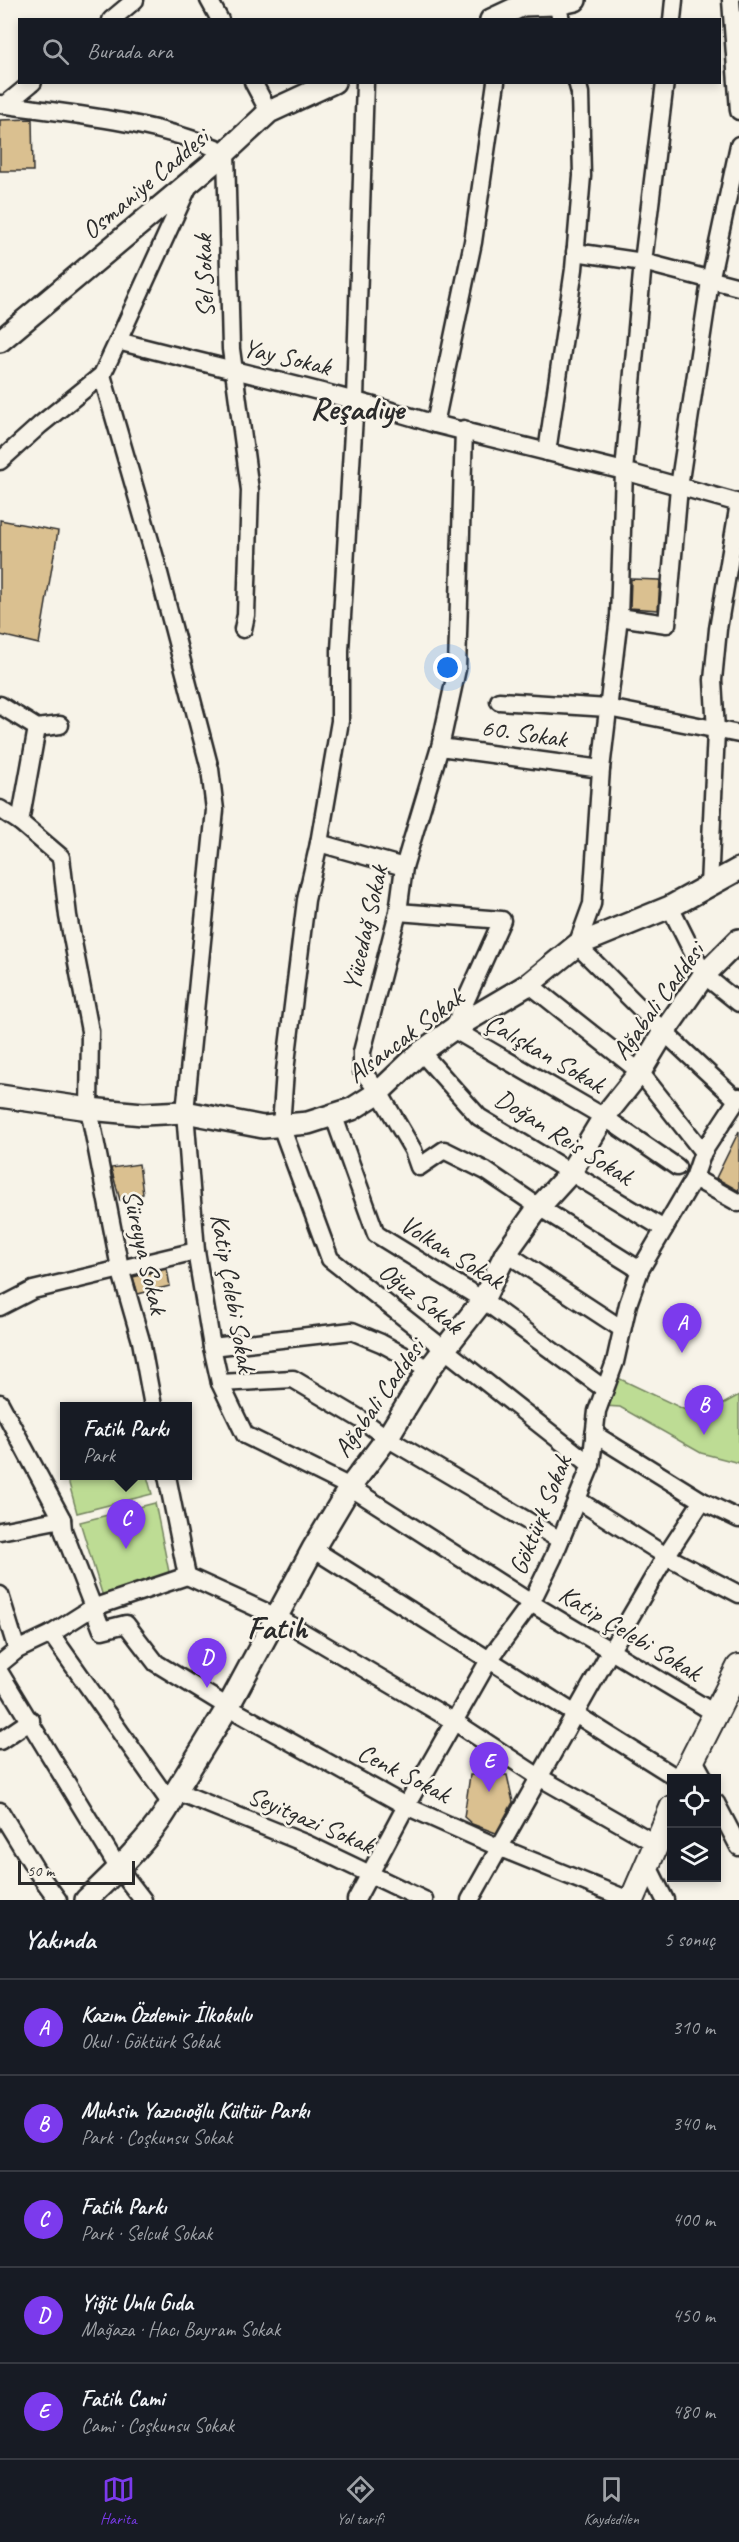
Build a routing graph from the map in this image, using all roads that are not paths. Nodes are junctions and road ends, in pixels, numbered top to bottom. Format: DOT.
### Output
graph roads {
  1 [pos="135,0"];
  2 [pos="209,0"];
  3 [pos="675,0"];
  4 [pos="731,0"];
  5 [pos="523,2"];
  6 [pos="564,8"];
  7 [pos="113,18"];
  8 [pos="219,18"];
  9 [pos="495,18"];
  10 [pos="672,18"];
  11 [pos="30,84"];
  12 [pos="254,84"];
  13 [pos="330,84"];
  14 [pos="365,84"];
  15 [pos="495,84"];
  16 [pos="578,84"];
  17 [pos="665,84"];
  18 [pos="3,105"];
  19 [pos="739,111"];
  20 [pos="269,112"];
  21 [pos="739,145"];
  22 [pos="226,152"];
  23 [pos="192,178"];
  24 [pos="575,252"];
  25 [pos="643,262"];
  26 [pos="710,281"];
  27 [pos="739,287"];
  28 [pos="118,341"];
  29 [pos="0,342"];
  30 [pos="234,371"];
  31 [pos="102,375"];
  32 [pos="354,399"];
  33 [pos="435,424"];
  34 [pos="464,429"];
  35 [pos="547,452"];
  36 [pos="0,461"];
  37 [pos="624,471"];
  38 [pos="679,487"];
  39 [pos="618,617"];
  40 [pos="243,629"];
  41 [pos="499,701"];
  42 [pos="0,705"];
  43 [pos="608,708"];
  44 [pos="60,725"];
  45 [pos="37,728"];
  46 [pos="716,731"];
  47 [pos="739,734"];
  48 [pos="440,747"];
  49 [pos="601,769"];
  50 [pos="0,809"];
  51 [pos="20,822"];
  52 [pos="319,843"];
  53 [pos="404,867"];
  54 [pos="739,869"];
  55 [pos="709,886"];
  56 [pos="670,907"];
  57 [pos="398,912"];
  58 [pos="739,940"];
  59 [pos="577,945"];
  60 [pos="704,975"];
  61 [pos="529,984"];
  62 [pos="739,1003"];
  63 [pos="453,1029"];
  64 [pos="664,1032"];
  65 [pos="422,1052"];
  66 [pos="640,1072"];
  67 [pos="379,1092"];
  68 [pos="0,1096"];
  69 [pos="738,1099"];
  70 [pos="89,1109"];
  71 [pos="185,1112"];
  72 [pos="333,1114"];
  73 [pos="604,1117"];
  74 [pos="281,1126"];
  75 [pos="703,1152"];
  76 [pos="677,1167"];
  77 [pos="570,1173"];
  78 [pos="694,1178"];
  79 [pos="739,1203"];
  80 [pos="539,1207"];
  81 [pos="664,1229"];
  82 [pos="196,1251"];
  83 [pos="506,1253"];
  84 [pos="120,1268"];
  85 [pos="640,1270"];
  86 [pos="483,1300"];
  87 [pos="0,1307"];
  88 [pos="622,1329"];
  89 [pos="212,1347"];
  90 [pos="445,1349"];
  91 [pos="429,1369"];
  92 [pos="220,1383"];
  93 [pos="603,1388"];
  94 [pos="152,1402"];
  95 [pos="0,1403"];
  96 [pos="594,1434"];
  97 [pos="387,1438"];
  98 [pos="591,1465"];
  99 [pos="168,1480"];
  100 [pos="350,1486"];
  101 [pos="578,1500"];
  102 [pos="702,1501"];
  103 [pos="62,1519"];
  104 [pos="739,1519"];
  105 [pos="0,1531"];
  106 [pos="560,1540"];
  107 [pos="313,1549"];
  108 [pos="666,1556"];
  109 [pos="187,1576"];
  110 [pos="739,1594"];
  111 [pos="0,1595"];
  112 [pos="531,1603"];
  113 [pos="92,1608"];
  114 [pos="277,1617"];
  115 [pos="51,1634"];
  116 [pos="17,1650"];
  117 [pos="611,1650"];
  118 [pos="489,1660"];
  119 [pos="0,1664"];
  120 [pos="0,1673"];
  121 [pos="738,1674"];
  122 [pos="228,1707"];
  123 [pos="716,1714"];
  124 [pos="574,1715"];
  125 [pos="31,1720"];
  126 [pos="455,1722"];
  127 [pos="0,1741"];
  128 [pos="693,1772"];
  129 [pos="669,1774"];
  130 [pos="539,1777"];
  131 [pos="173,1798"];
  132 [pos="406,1806"];
  133 [pos="721,1811"];
  134 [pos="1,1814"];
  135 [pos="667,1820"];
  136 [pos="498,1847"];
  137 [pos="739,1847"];
  138 [pos="653,1855"];
  139 [pos="119,1869"];
  140 [pos="370,1874"];
  141 [pos="58,1900"];
  142 [pos="86,1900"];
  143 [pos="143,1900"];
  144 [pos="356,1900"];
  145 [pos="424,1900"];
  146 [pos="470,1900"];
  147 [pos="630,1900"];
  148 [pos="665,1900"];
  1 -- 7 [label="street"];
  2 -- 8 [label="street"];
  3 -- 10 [label="street"];
  4 -- 19 [label="street"];
  5 -- 6 [label="street"];
  5 -- 9 [label="street"];
  11 -- 18 [label="street"];
  12 -- 20 [label="street"];
  13 -- 20 [label="street, Osmaniye Caddesi"];
  14 -- 32 [label="street"];
  15 -- 33 [label="street"];
  16 -- 24 [label="street"];
  17 -- 25 [label="street"];
  18 -- 22 [label="street"];
  20 -- 22 [label="street, Osmaniye Caddesi"];
  21 -- 26 [label="street"];
  22 -- 23 [label="street, Osmaniye Caddesi"];
  22 -- 30 [label="street, Sel Sokak"];
  23 -- 28 [label="street"];
  23 -- 29 [label="street, Osmaniye Caddesi"];
  24 -- 25 [label="street"];
  24 -- 35 [label="street"];
  25 -- 26 [label="street"];
  25 -- 37 [label="street"];
  26 -- 27 [label="street"];
  26 -- 38 [label="street"];
  28 -- 30 [label="street, Yay Sokak"];
  28 -- 31 [label="street"];
  30 -- 32 [label="street, Yay Sokak"];
  30 -- 40 [label="street, Sel Sokak"];
  31 -- 36 [label="street"];
  31 -- 71 [label="street, Katip Çelebi Sokak"];
  32 -- 33 [label="street, Yay Sokak"];
  32 -- 52 [label="street"];
  33 -- 34 [label="street, Yay Sokak"];
  34 -- 35 [label="street, Yay Sokak"];
  34 -- 48 [label="street, Yücedağ Sokak"];
  35 -- 37 [label="street, Yay Sokak"];
  37 -- 38 [label="street, Yay Sokak"];
  37 -- 39 [label="street"];
  38 -- 39 [label="street"];
  38 -- 46 [label="street, Yay Sokak"];
  39 -- 43 [label="street"];
  41 -- 43 [label="street"];
  42 -- 45 [label="street"];
  43 -- 46 [label="street"];
  43 -- 49 [label="street"];
  44 -- 45 [label="street"];
  45 -- 51 [label="street"];
  46 -- 47 [label="street"];
  46 -- 55 [label="street"];
  48 -- 49 [label="street, 60. Sokak"];
  48 -- 53 [label="street, Yücedağ Sokak"];
  49 -- 59 [label="street"];
  50 -- 51 [label="street, Süreyya Sokak"];
  51 -- 70 [label="street, Süreyya Sokak"];
  52 -- 53 [label="street"];
  52 -- 74 [label="street"];
  53 -- 57 [label="street, Yücedağ Sokak"];
  54 -- 55 [label="street, Alsancak Sokak"];
  55 -- 56 [label="street, Alsancak Sokak"];
  56 -- 59 [label="street, Alsancak Sokak"];
  56 -- 60 [label="street"];
  57 -- 63 [label="street, Çalışkan Sokak"];
  57 -- 67 [label="street, Yücedağ Sokak"];
  58 -- 60 [label="street, Ağabali Caddesi"];
  59 -- 61 [label="street, Alsancak Sokak"];
  59 -- 64 [label="street"];
  60 -- 62 [label="street"];
  60 -- 64 [label="street, Ağabali Caddesi"];
  61 -- 63 [label="street, Alsancak Sokak"];
  61 -- 66 [label="street"];
  63 -- 65 [label="street, Alsancak Sokak"];
  63 -- 73 [label="street, Çalışkan Sokak"];
  64 -- 66 [label="street, Ağabali Caddesi"];
  64 -- 69 [label="street"];
  65 -- 67 [label="street, Alsancak Sokak"];
  65 -- 77 [label="street, Doğan Reis Sokak"];
  66 -- 73 [label="street, Ağabali Caddesi"];
  66 -- 75 [label="street"];
  67 -- 72 [label="street, Alsancak Sokak"];
  67 -- 80 [label="street, Yücedağ Sokak"];
  68 -- 70 [label="street, Alsancak Sokak"];
  69 -- 75 [label="street, Göktürk Sokak"];
  70 -- 71 [label="street, Alsancak Sokak"];
  70 -- 84 [label="street, Süreyya Sokak"];
  71 -- 74 [label="street, Alsancak Sokak"];
  71 -- 82 [label="street, Katip Çelebi Sokak"];
  72 -- 74 [label="street, Alsancak Sokak"];
  72 -- 86 [label="street, Volkan Sokak"];
  73 -- 76 [label="street, Çalışkan Sokak"];
  73 -- 77 [label="street, Ağabali Caddesi"];
  74 -- 90 [label="street, Oğuz Sokak"];
  75 -- 78 [label="street, Göktürk Sokak"];
  77 -- 80 [label="street, Ağabali Caddesi"];
  77 -- 81 [label="street, Doğan Reis Sokak"];
  78 -- 79 [label="street"];
  78 -- 81 [label="street, Göktürk Sokak"];
  80 -- 83 [label="street, Ağabali Caddesi"];
  80 -- 85 [label="street, Yücedağ Sokak"];
  81 -- 85 [label="street, Göktürk Sokak"];
  82 -- 84 [label="street"];
  82 -- 89 [label="street, Katip Çelebi Sokak"];
  83 -- 86 [label="street, Ağabali Caddesi"];
  83 -- 88 [label="street"];
  84 -- 87 [label="street"];
  84 -- 94 [label="street, Süreyya Sokak"];
  85 -- 88 [label="street, Göktürk Sokak"];
  86 -- 90 [label="street, Ağabali Caddesi"];
  86 -- 93 [label="street, Volkan Sokak"];
  88 -- 93 [label="street, Göktürk Sokak"];
  89 -- 91 [label="street"];
  89 -- 92 [label="street, Katip Çelebi Sokak"];
  90 -- 91 [label="street, Ağabali Caddesi"];
  90 -- 98 [label="street, Oğuz Sokak"];
  91 -- 97 [label="street, Ağabali Caddesi"];
  92 -- 97 [label="street"];
  92 -- 100 [label="street, Katip Çelebi Sokak"];
  93 -- 96 [label="street, Göktürk Sokak"];
  95 -- 103 [label="street"];
  96 -- 98 [label="street, Göktürk Sokak"];
  96 -- 102 [label="street"];
  97 -- 100 [label="street, Ağabali Caddesi"];
  97 -- 106 [label="street"];
  98 -- 101 [label="street, Göktürk Sokak"];
  99 -- 109 [label="street"];
  100 -- 107 [label="street, Ağabali Caddesi"];
  100 -- 112 [label="street, Katip Çelebi Sokak"];
  101 -- 106 [label="street, Göktürk Sokak"];
  101 -- 108 [label="street"];
  102 -- 104 [label="street"];
  102 -- 108 [label="street"];
  103 -- 105 [label="street"];
  103 -- 113 [label="street"];
  106 -- 112 [label="street, Göktürk Sokak"];
  107 -- 114 [label="street, Ağabali Caddesi"];
  107 -- 118 [label="street"];
  108 -- 110 [label="street"];
  108 -- 117 [label="street"];
  109 -- 113 [label="street"];
  109 -- 114 [label="street"];
  111 -- 116 [label="street"];
  112 -- 117 [label="street, Katip Çelebi Sokak"];
  112 -- 118 [label="street, Göktürk Sokak"];
  113 -- 115 [label="street"];
  113 -- 122 [label="street, Cenk Sokak"];
  114 -- 122 [label="street, Ağabali Caddesi"];
  114 -- 126 [label="street"];
  115 -- 116 [label="street"];
  115 -- 131 [label="street"];
  116 -- 119 [label="street"];
  117 -- 123 [label="street, Katip Çelebi Sokak"];
  117 -- 124 [label="street"];
  118 -- 124 [label="street"];
  118 -- 126 [label="street, Göktürk Sokak"];
  120 -- 125 [label="street"];
  121 -- 123 [label="main road"];
  122 -- 131 [label="street, Ağabali Caddesi"];
  122 -- 132 [label="street, Cenk Sokak"];
  123 -- 128 [label="main road"];
  124 -- 129 [label="street"];
  124 -- 130 [label="street"];
  125 -- 127 [label="street"];
  125 -- 139 [label="street"];
  126 -- 130 [label="street"];
  126 -- 132 [label="street, Göktürk Sokak"];
  130 -- 136 [label="street"];
  130 -- 138 [label="street"];
  131 -- 139 [label="street, Ağabali Caddesi"];
  131 -- 140 [label="street, Seyitgazi Sokak"];
  132 -- 136 [label="street, Cenk Sokak"];
  132 -- 140 [label="street, Göktürk Sokak"];
  133 -- 137 [label="street"];
  134 -- 141 [label="street"];
  135 -- 138 [label="main road"];
  136 -- 146 [label="street"];
  136 -- 147 [label="street, Cenk Sokak"];
  138 -- 147 [label="main road"];
  138 -- 148 [label="street"];
  139 -- 142 [label="street, Ağabali Caddesi"];
  139 -- 143 [label="street"];
  140 -- 144 [label="street, Göktürk Sokak"];
  140 -- 145 [label="street, Seyitgazi Sokak"];
}
